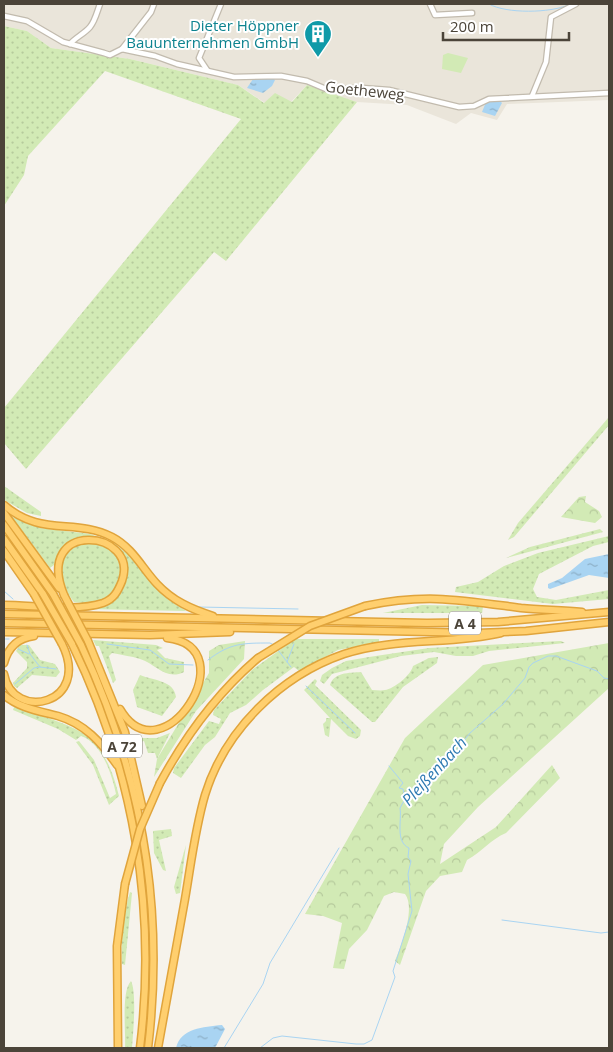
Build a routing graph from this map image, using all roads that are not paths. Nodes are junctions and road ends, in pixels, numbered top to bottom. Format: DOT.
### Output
graph roads {
  1 [pos="100,4"];
  2 [pos="154,4"];
  3 [pos="221,4"];
  4 [pos="430,4"];
  5 [pos="575,4"];
  6 [pos="472,13"];
  7 [pos="4,16"];
  8 [pos="70,44"];
  9 [pos="122,49"];
  10 [pos="199,58"];
  11 [pos="188,65"];
  12 [pos="206,70"];
  13 [pos="609,93"];
  14 [pos="532,96"];
  15 [pos="4,505"];
  16 [pos="4,513"];
  17 [pos="4,525"];
  18 [pos="4,539"];
  19 [pos="4,551"];
  20 [pos="64,596"];
  21 [pos="4,605"];
  22 [pos="609,612"];
  23 [pos="4,614"];
  24 [pos="594,614"];
  25 [pos="219,618"];
  26 [pos="609,622"];
  27 [pos="4,623"];
  28 [pos="258,629"];
  29 [pos="4,632"];
  30 [pos="55,633"];
  31 [pos="501,633"];
  32 [pos="150,635"];
  33 [pos="4,663"];
  34 [pos="4,674"];
  35 [pos="4,695"];
  36 [pos="114,700"];
  37 [pos="120,770"];
  38 [pos="146,852"];
  39 [pos="118,1048"];
  40 [pos="140,1048"];
  41 [pos="148,1048"];
  42 [pos="158,1048"];
  1 -- 8 [label="street"];
  2 -- 9 [label="street"];
  3 -- 10 [label="street"];
  4 -- 6 [label="street"];
  5 -- 14 [label="street"];
  7 -- 8 [label="street, Goetheweg"];
  8 -- 9 [label="street, Goetheweg"];
  9 -- 11 [label="street, Goetheweg"];
  10 -- 11 [label="street"];
  10 -- 12 [label="street"];
  11 -- 12 [label="street, Goetheweg"];
  12 -- 14 [label="street, Goetheweg"];
  13 -- 14 [label="street, Goetheweg"];
  15 -- 25 [label="highway"];
  16 -- 20 [label="highway"];
  17 -- 38 [label="highway, A 72, bridge"];
  18 -- 37 [label="highway, A 72, bridge"];
  19 -- 34 [label="highway, bridge"];
  20 -- 21 [label="highway"];
  20 -- 36 [label="highway, bridge"];
  22 -- 24 [label="highway, A 4"];
  23 -- 25 [label="highway, A 4"];
  24 -- 25 [label="highway, A 4"];
  24 -- 39 [label="highway, bridge"];
  26 -- 31 [label="highway, A 4"];
  27 -- 28 [label="highway, A 4"];
  28 -- 31 [label="highway, A 4"];
  28 -- 32 [label="highway"];
  29 -- 30 [label="highway"];
  30 -- 32 [label="highway"];
  30 -- 33 [label="highway"];
  31 -- 42 [label="highway"];
  32 -- 36 [label="highway"];
  35 -- 37 [label="highway"];
  36 -- 38 [label="highway"];
  37 -- 40 [label="highway, A 72"];
  38 -- 41 [label="highway, A 72"];
}
